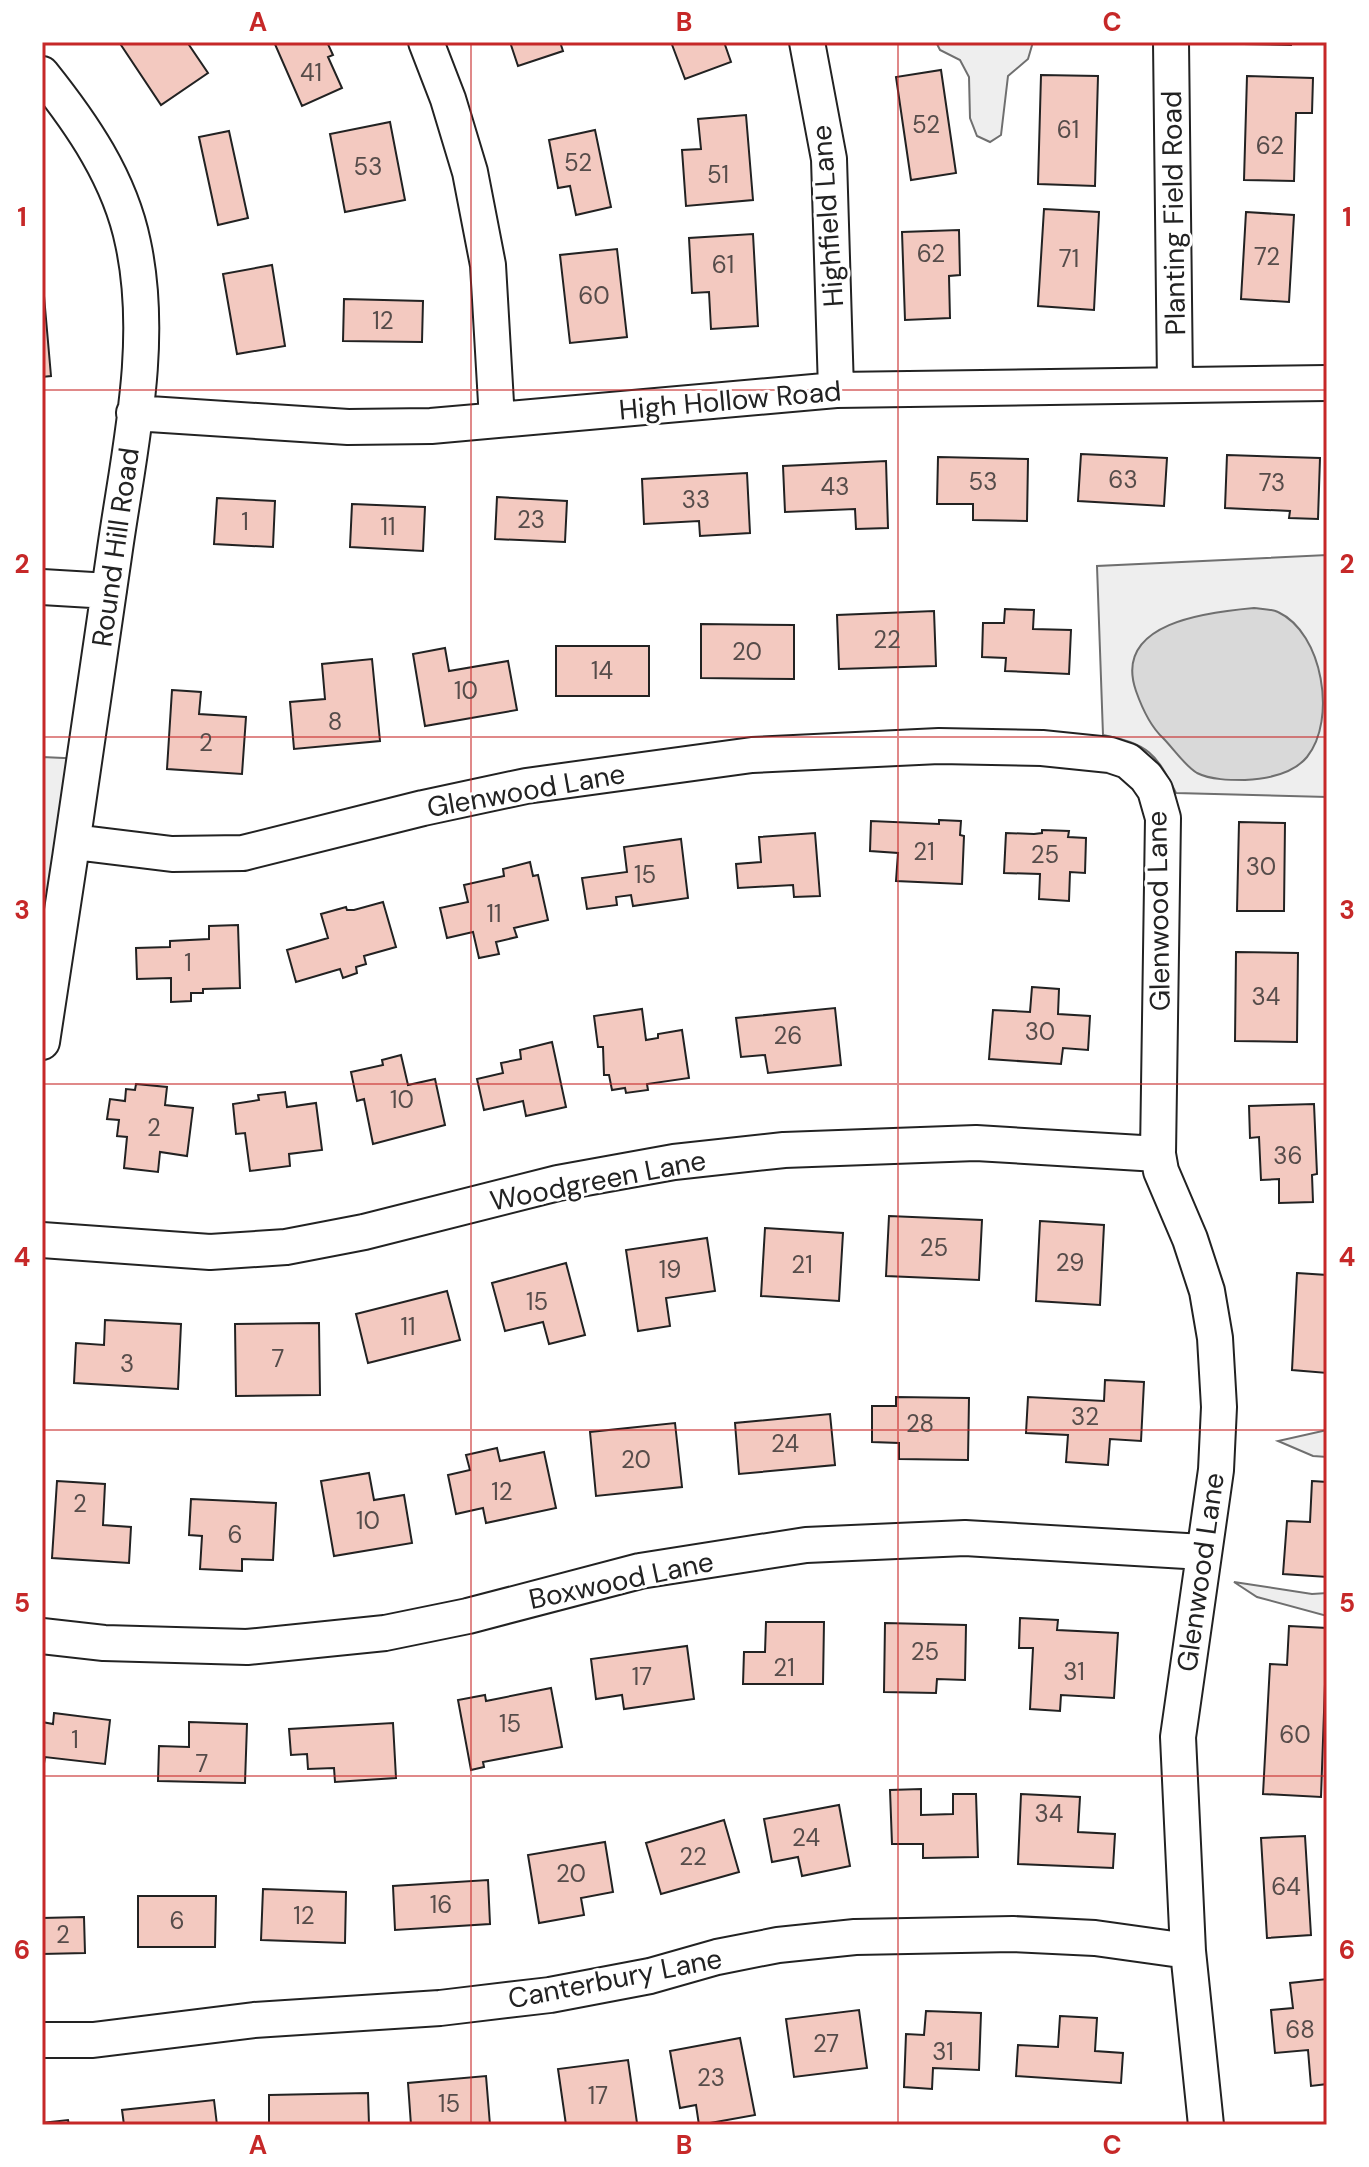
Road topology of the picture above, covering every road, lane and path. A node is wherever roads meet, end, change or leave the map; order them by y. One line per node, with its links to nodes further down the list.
1 (426, 42): 9 (street)
2 (807, 42): 7 (street, Highfield Lane)
3 (1171, 42): 6 (street, Planting Field Road)
4 (42, 74): 8 (street, Round Hill Road)
5 (1327, 383): 6 (street, High Hollow Road)
6 (1175, 384): 7 (street, High Hollow Road)
7 (836, 390): 9 (street, High Hollow Road)
8 (134, 413): 9 (street, High Hollow Road); 11 (street, Round Hill Road)
9 (497, 420)
10 (42, 587): 11 (street)
11 (109, 591): 12 (street, Round Hill Road)
12 (74, 842): 13 (street, Round Hill Road); 14 (street, Glenwood Lane)
13 (42, 1042)
14 (1158, 1154): 15 (street, Woodgreen Lane); 16 (street, Glenwood Lane)
15 (42, 1240)
16 (1203, 1552): 17 (street, Boxwood Lane); 18 (street, Glenwood Lane)
17 (42, 1636)
18 (1188, 1951): 19 (street, Canterbury Lane); 20 (street, Glenwood Lane)
19 (42, 2040)
20 (1206, 2125)

